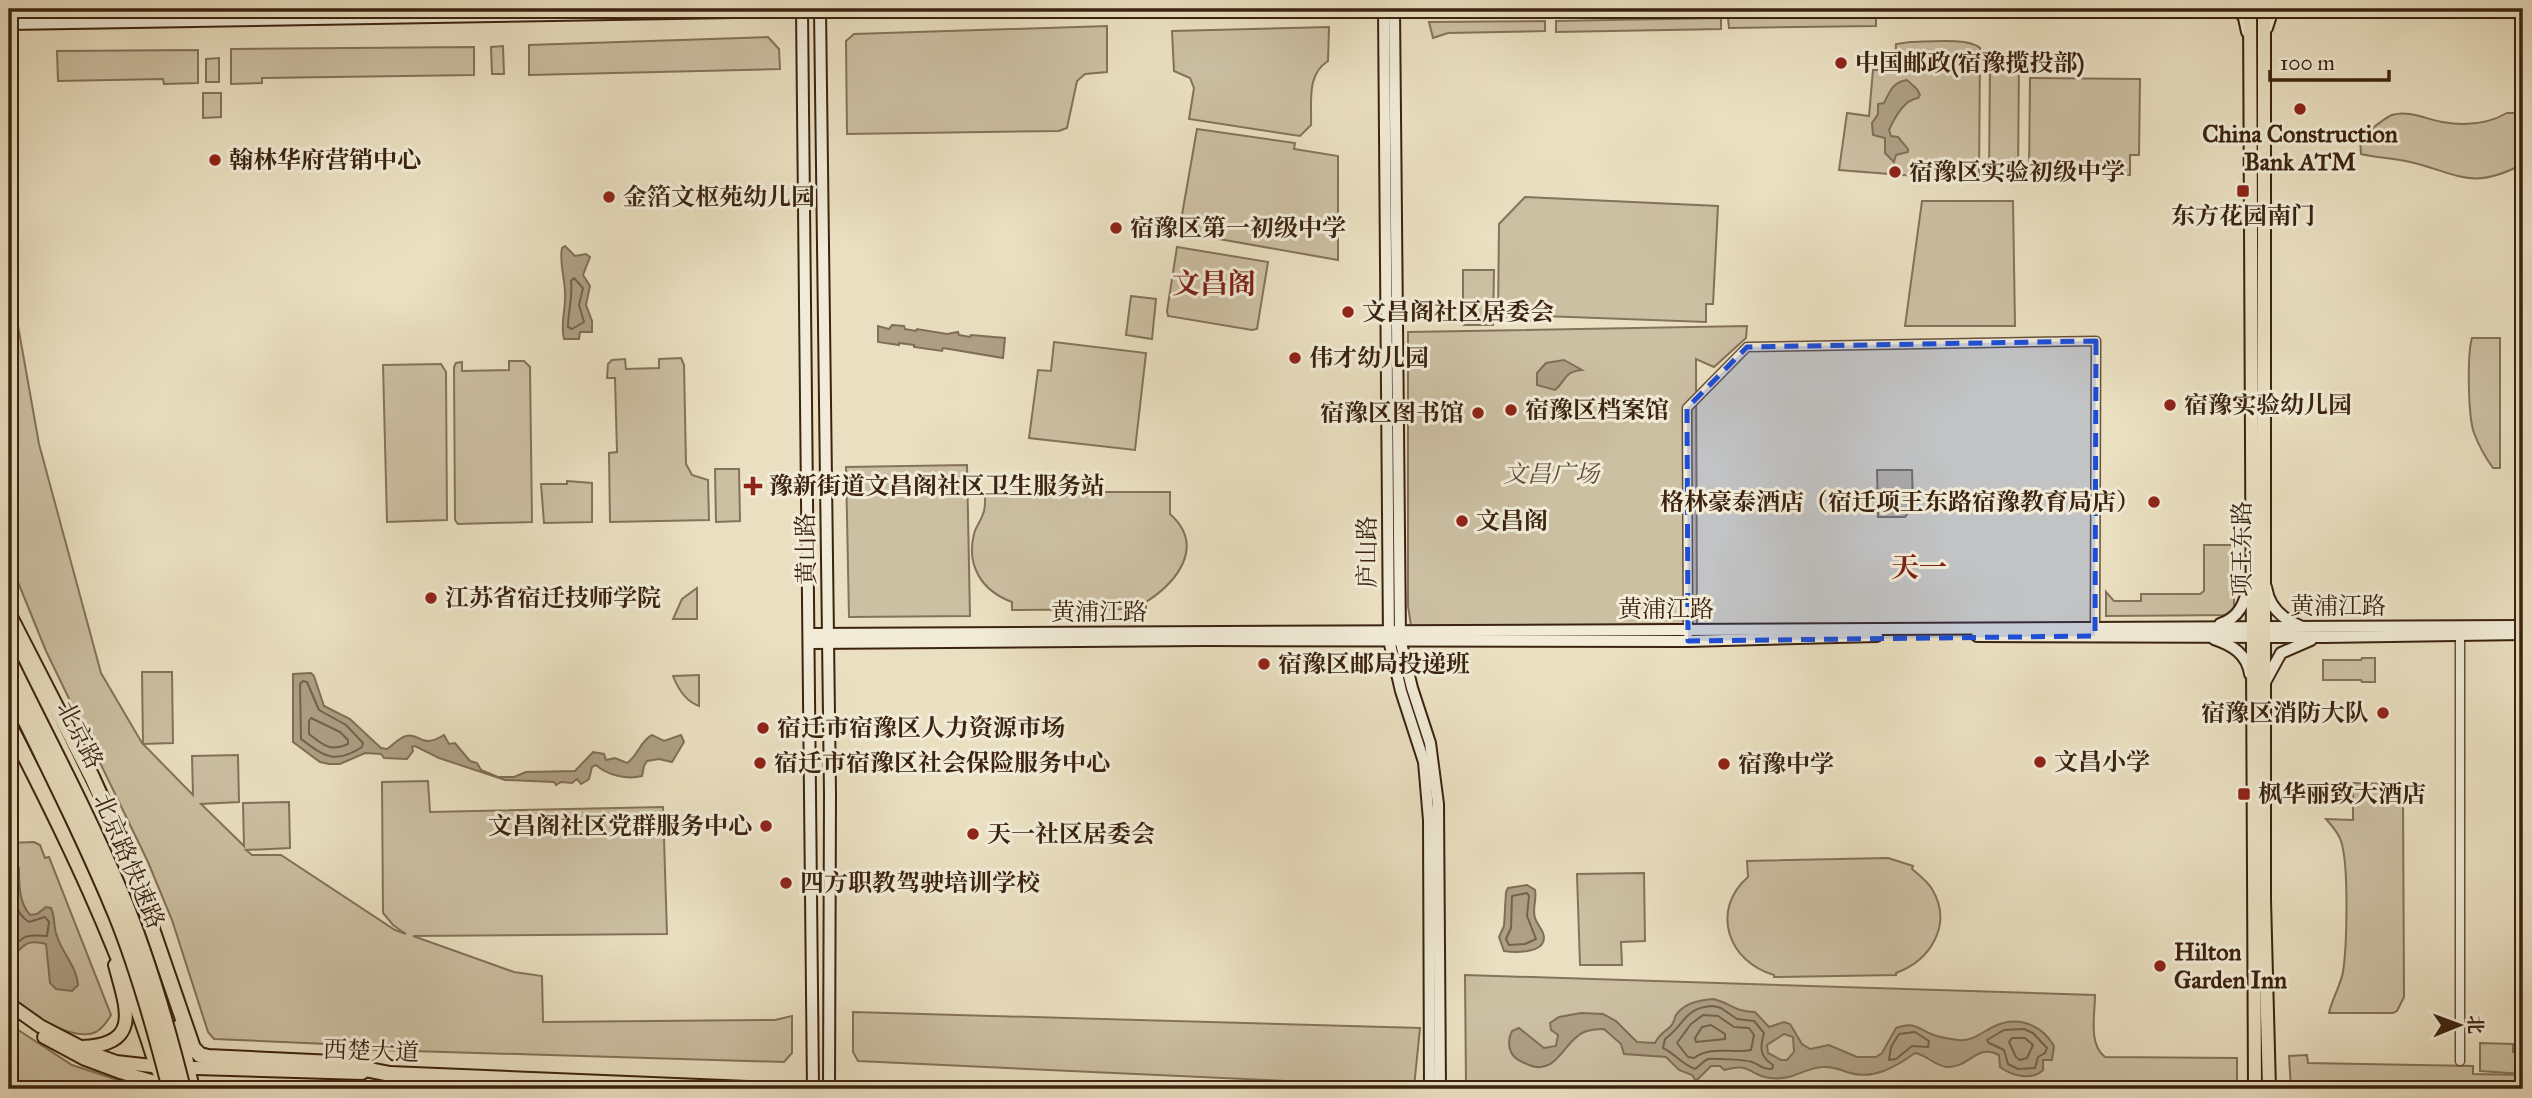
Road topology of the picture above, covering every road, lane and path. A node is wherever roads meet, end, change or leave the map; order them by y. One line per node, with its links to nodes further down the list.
1 (9, 9): 2 (street)
2 (40, 9)
3 (924, 9): 11 (street)
4 (1384, 9): 27 (street, 庐山路)
5 (1394, 9): 27 (street, 庐山路)
6 (2238, 9): 16 (street)
7 (2250, 9): 16 (main road, 项王东路)
8 (2264, 9): 16 (main road, 项王东路)
9 (2273, 9): 16 (street)
10 (802, 10): 11 (street); 12 (street); 29 (street, 黄山路)
11 (820, 10): 30 (street, 黄山路)
12 (519, 12): 14 (street)
13 (246, 14): 14 (street); 15 (street)
14 (258, 14)
15 (9, 24)
16 (2257, 59): 17 (main road, 项王东路)
17 (2258, 575): 21 (main road, 项王东路); 23 (street); 24 (street)
18 (9, 615): 36 (highway)
19 (2523, 626): 20 (street, 黄浦江路)
20 (2460, 630): 24 (street, 黄浦江路); 25 (street, 黄浦江路); 42 (street)
21 (2258, 631): 23 (street, 黄浦江路); 24 (street, 黄浦江路); 32 (main road, 项王东路)
22 (2095, 632): 23 (street, 黄浦江路); 26 (street, 黄浦江路); 26 (street)
23 (2205, 632): 32 (street)
24 (2323, 632): 32 (street)
25 (2523, 634)
26 (1688, 635): 27 (street, 黄浦江路)
27 (1394, 636): 30 (street, 黄浦江路); 52 (street, 庐山路); 53 (street, 庐山路)
28 (9, 639): 38 (main road, 北京路)
29 (809, 639): 30 (street, 黄浦江路); 50 (street, 黄山路)
30 (828, 639): 51 (street, 黄山路)
31 (9, 660): 47 (highway, 北京路快速路, bridge)
32 (2258, 686): 54 (main road, 项王东路); 55 (main road, 项王东路)
33 (9, 687): 46 (highway, 北京路快速路, bridge)
34 (9, 714): 43 (main road)
35 (9, 725): 37 (highway)
36 (138, 888): 38 (highway); 45 (highway)
37 (106, 931): 41 (main road); 43 (highway)
38 (168, 988): 44 (main road, 北京路)
39 (9, 1004): 41 (main road, 西楚大道)
40 (9, 1013): 46 (main road)
41 (82, 1047): 43 (main road, 西楚大道)
42 (2460, 1061)
43 (159, 1067): 44 (main road, 西楚大道); 46 (highway)
44 (189, 1067): 45 (main road, 西楚大道); 48 (main road, 北京路)
45 (390, 1074): 49 (highway, 西楚大道)
46 (167, 1088): 47 (highway)
47 (183, 1089)
48 (193, 1089)
49 (748, 1089)
50 (813, 1089)
51 (829, 1089)
52 (1430, 1089)
53 (1440, 1089)
54 (2255, 1089)
55 (2269, 1089)

